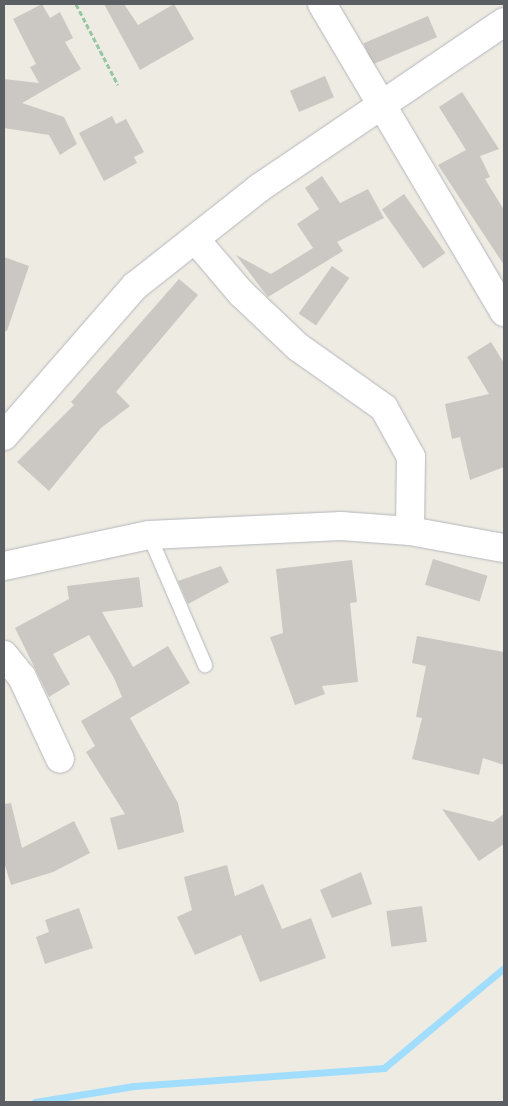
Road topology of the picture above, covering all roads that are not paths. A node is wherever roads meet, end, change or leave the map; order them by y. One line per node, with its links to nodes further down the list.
1 (322, 4): 3 (street)
2 (504, 22): 3 (street)
3 (385, 104): 4 (street); 5 (street)
4 (194, 239): 6 (street); 7 (street)
5 (504, 312)
6 (4, 436)
7 (410, 531): 8 (street); 9 (street)
8 (149, 535): 10 (street); 12 (lane)
9 (504, 548)
10 (4, 566)
11 (4, 656): 13 (street)
12 (205, 665)
13 (60, 759)

